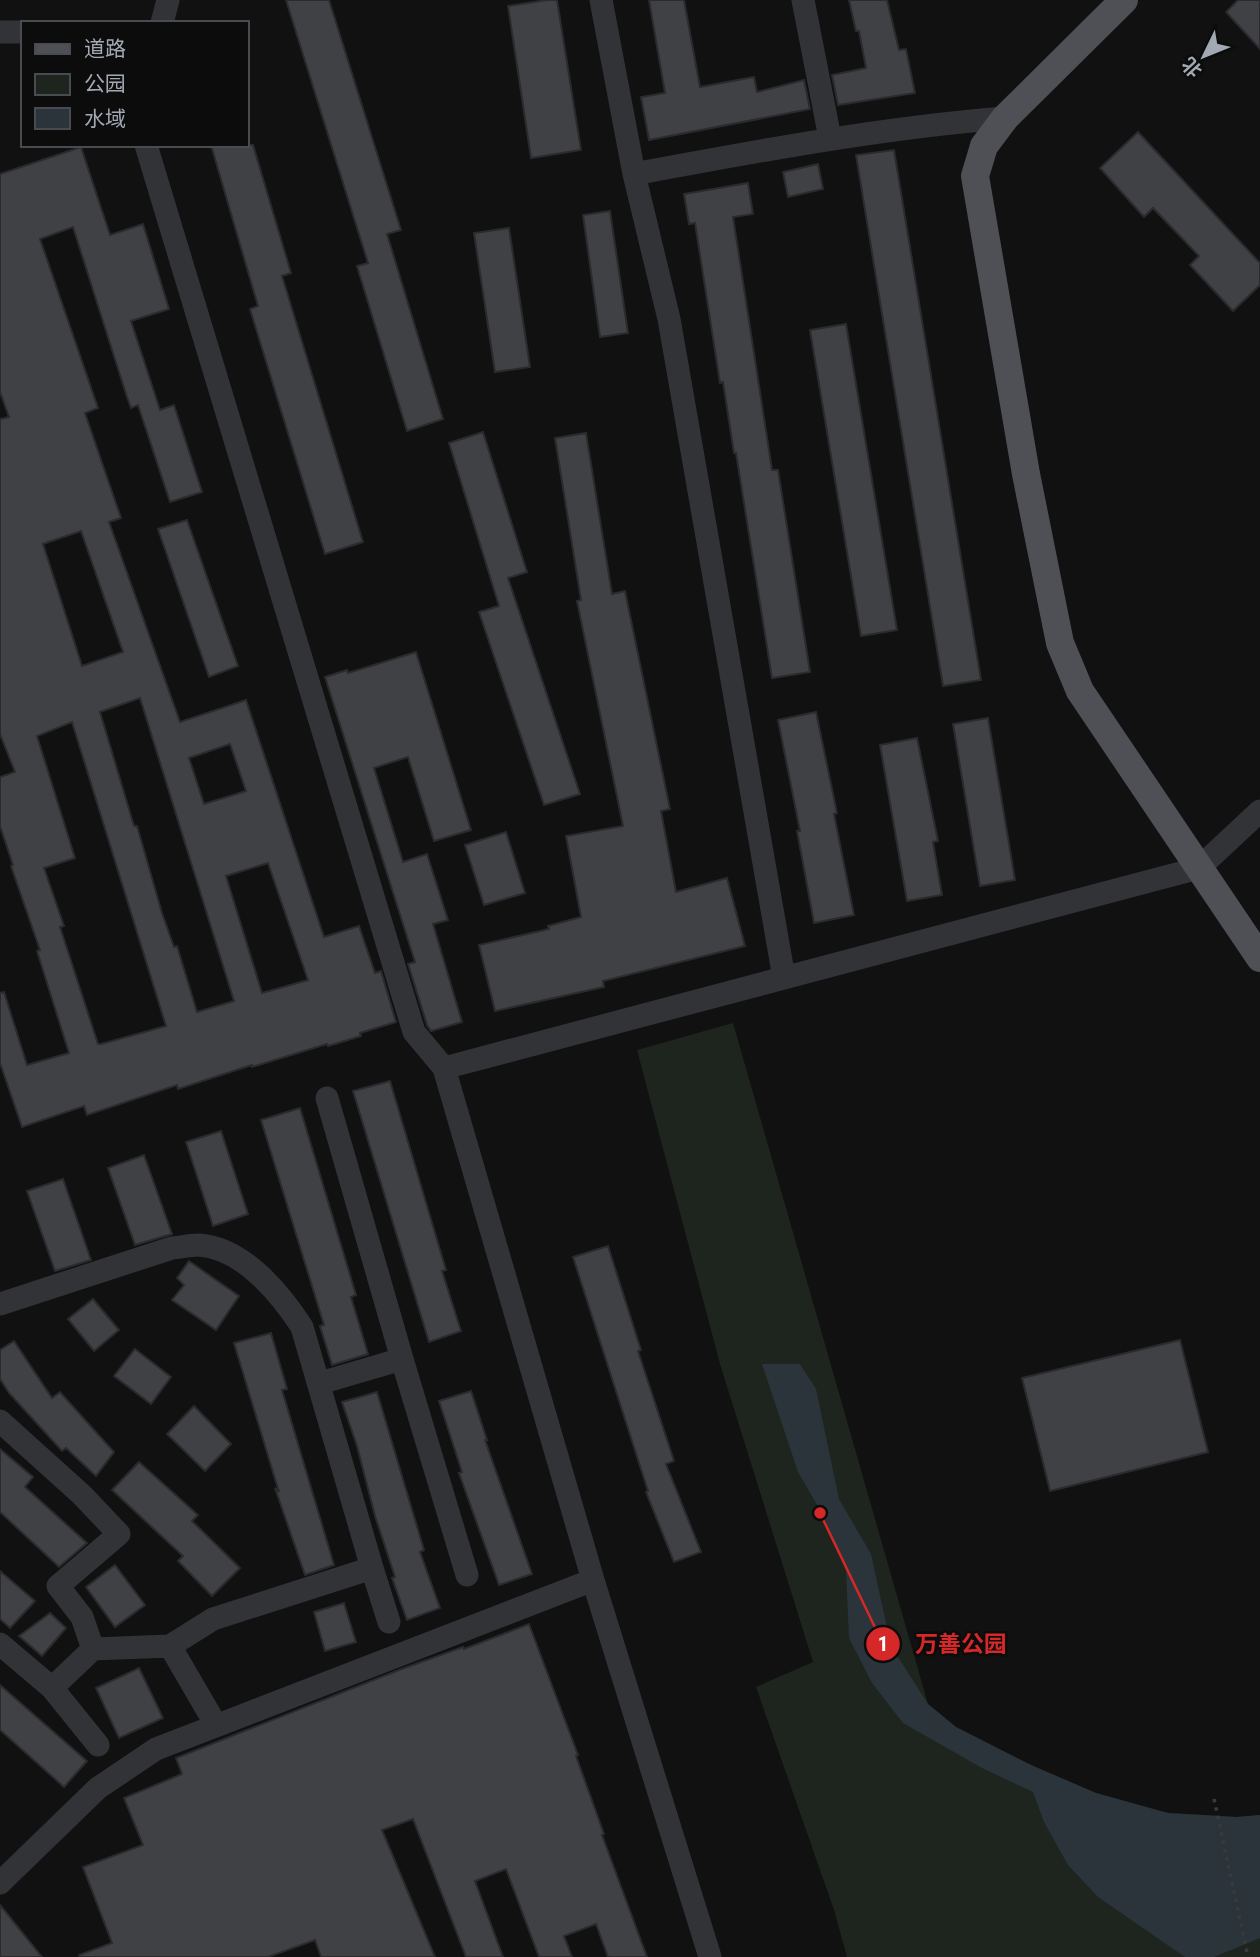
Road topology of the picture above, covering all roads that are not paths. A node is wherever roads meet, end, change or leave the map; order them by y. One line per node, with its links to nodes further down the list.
1 (168, 0): 5 (street)
2 (601, 0): 11 (street)
3 (803, 0): 9 (street)
4 (1124, 0): 8 (main road)
5 (163, 21)
6 (0, 32): 7 (street)
7 (21, 32)
8 (1005, 118): 9 (street); 13 (main road)
9 (831, 138): 11 (street)
10 (147, 147): 16 (street)
11 (634, 174): 15 (street)
12 (1260, 811): 13 (street)
13 (1199, 868): 14 (main road); 15 (street)
14 (1260, 958)
15 (784, 978): 16 (street)
16 (444, 1068): 24 (street)
17 (327, 1098): 19 (street)
18 (0, 1304): 20 (street)
19 (402, 1359): 20 (street); 23 (street)
20 (320, 1383): 22 (street)
21 (0, 1421): 28 (street)
22 (372, 1568): 25 (street); 27 (street)
23 (467, 1575)
24 (593, 1580): 30 (street); 33 (street)
25 (389, 1622)
26 (0, 1644): 29 (street)
27 (170, 1646): 28 (street); 30 (street)
28 (93, 1649): 29 (street)
29 (52, 1688): 31 (street)
30 (216, 1725): 32 (street)
31 (98, 1745)
32 (0, 1883)
33 (710, 1957)

